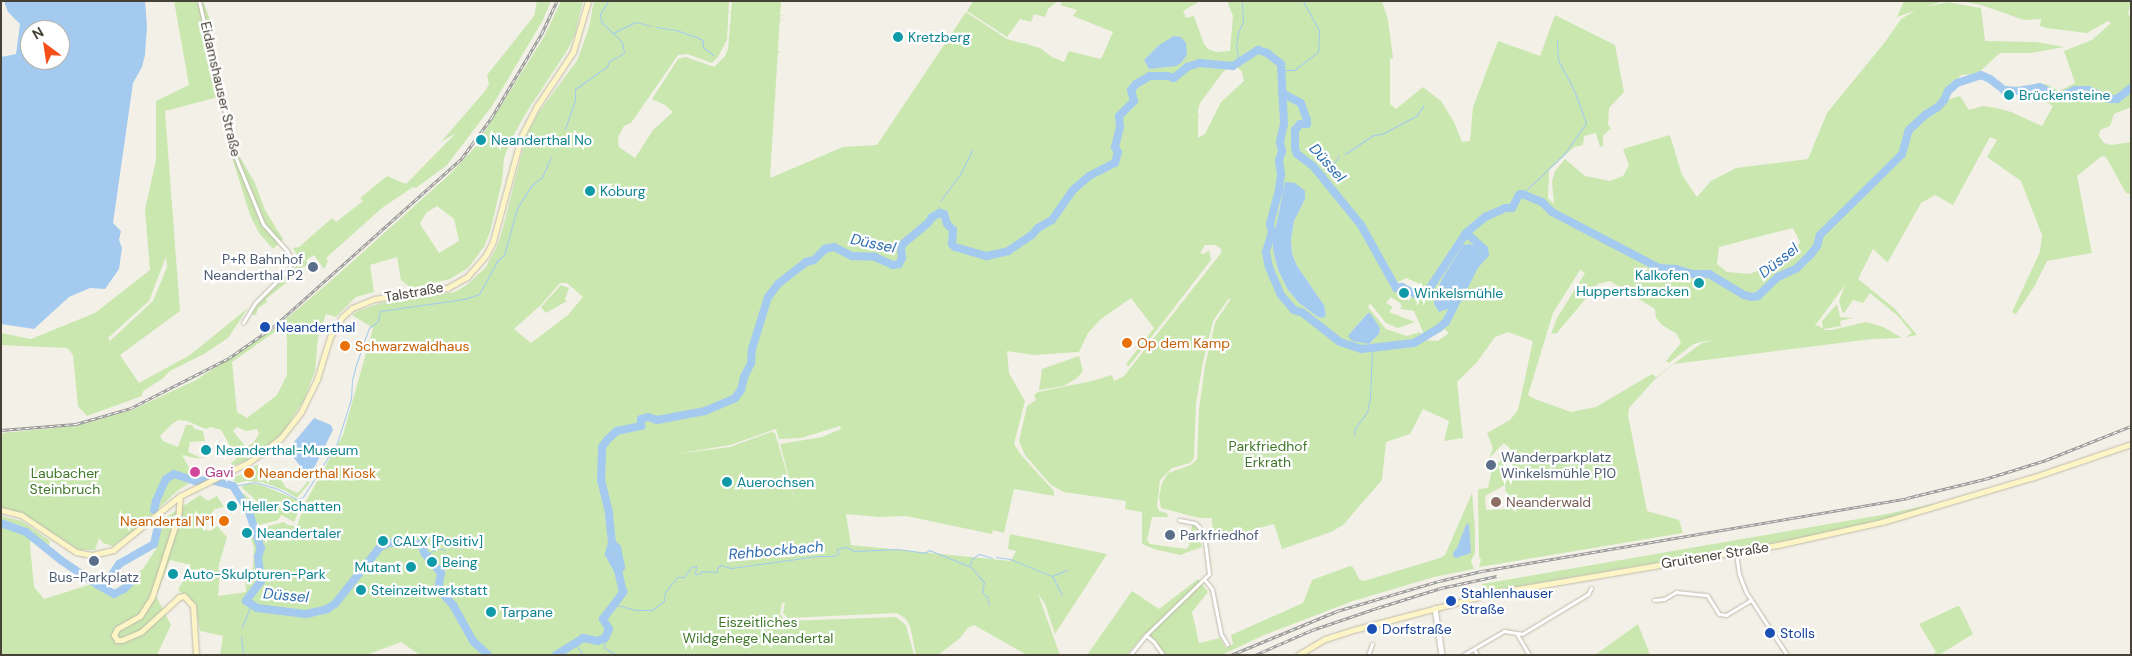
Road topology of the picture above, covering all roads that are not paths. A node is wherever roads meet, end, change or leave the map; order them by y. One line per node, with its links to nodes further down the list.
1 (199, 1): 3 (street, Eidamshauser Straße)
2 (588, 1): 5 (main road, Talstraße)
3 (243, 323)
4 (2131, 444): 8 (main road, Gruitener Straße)
5 (180, 496): 6 (main road, Talstraße); 19 (main road)
6 (1, 510)
7 (1179, 520): 9 (street)
8 (1736, 552): 12 (street); 13 (main road, Gruitener Straße)
9 (1204, 579): 15 (street); 16 (street)
10 (1591, 588): 14 (street)
11 (1654, 600): 12 (street)
12 (1751, 600): 28 (street)
13 (1435, 608): 22 (main road, Gruitener Straße); 24 (street)
14 (1517, 634): 18 (street); 27 (street)
15 (1146, 635): 20 (street); 21 (street)
16 (1227, 644)
17 (1372, 644): 23 (street)
18 (1474, 649): 25 (street); 26 (street)
19 (196, 655)
20 (1130, 655)
21 (1163, 655)
22 (1298, 655)
23 (1368, 655)
24 (1442, 655)
25 (1463, 655)
26 (1477, 655)
27 (1529, 655)
28 (1787, 655)

